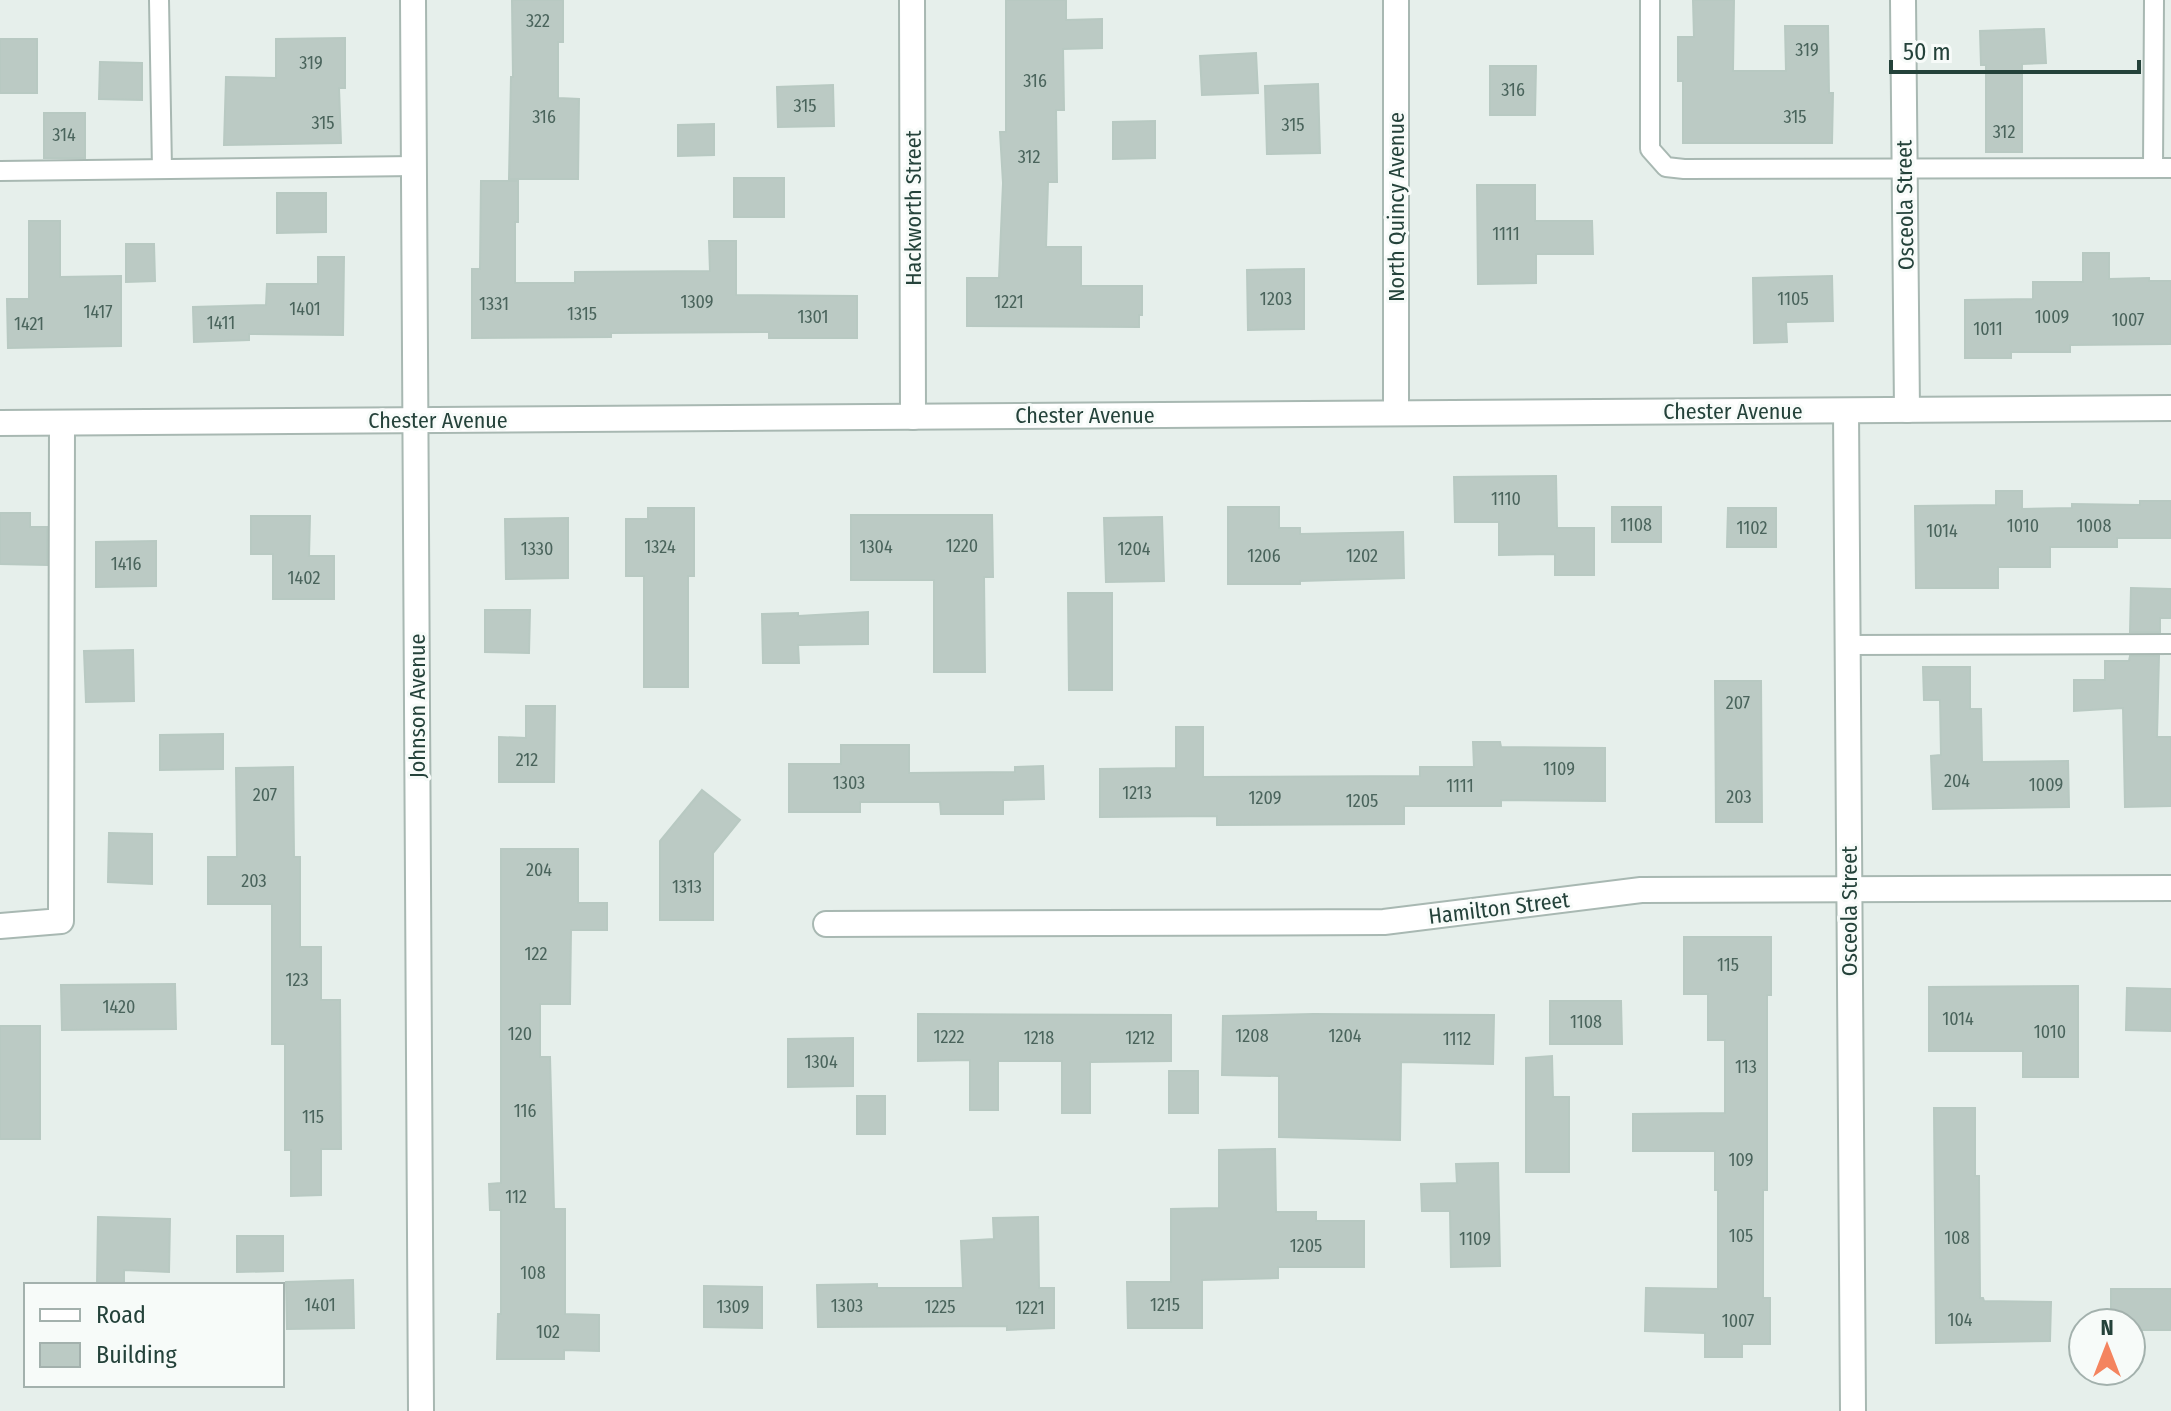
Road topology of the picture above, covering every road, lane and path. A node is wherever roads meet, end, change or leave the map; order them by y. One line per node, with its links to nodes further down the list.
1 (159, 0): 11 (lane)
2 (413, 0): 8 (street, Johnson Avenue)
3 (912, 0): 17 (street, Hackworth Street)
4 (1396, 0): 16 (street, North Quincy Avenue)
5 (1650, 0): 9 (lane)
6 (1903, 0): 9 (street, Osceola Street)
7 (2154, 0): 10 (lane)
8 (414, 166): 11 (lane); 18 (street, Johnson Avenue)
9 (1904, 168): 10 (lane); 14 (street, Osceola Street)
10 (2162, 168)
11 (162, 169): 12 (lane)
12 (0, 171)
13 (2171, 408): 14 (street, Chester Avenue)
14 (1907, 410): 15 (street, Chester Avenue)
15 (1846, 411): 16 (street, Chester Avenue); 22 (street, Osceola Street)
16 (1396, 413): 17 (street, Chester Avenue)
17 (913, 417): 18 (street, Chester Avenue)
18 (415, 421): 20 (street, Chester Avenue); 27 (street, Johnson Avenue)
19 (0, 423): 20 (street, Chester Avenue)
20 (62, 423): 26 (street)
21 (2171, 644): 22 (lane)
22 (1848, 645): 24 (street, Osceola Street)
23 (2171, 888): 24 (street, Hamilton Street)
24 (1849, 890): 25 (street, Hamilton Street); 28 (street, Osceola Street)
25 (826, 924)
26 (0, 926)
27 (421, 1411)
28 (1853, 1411)

